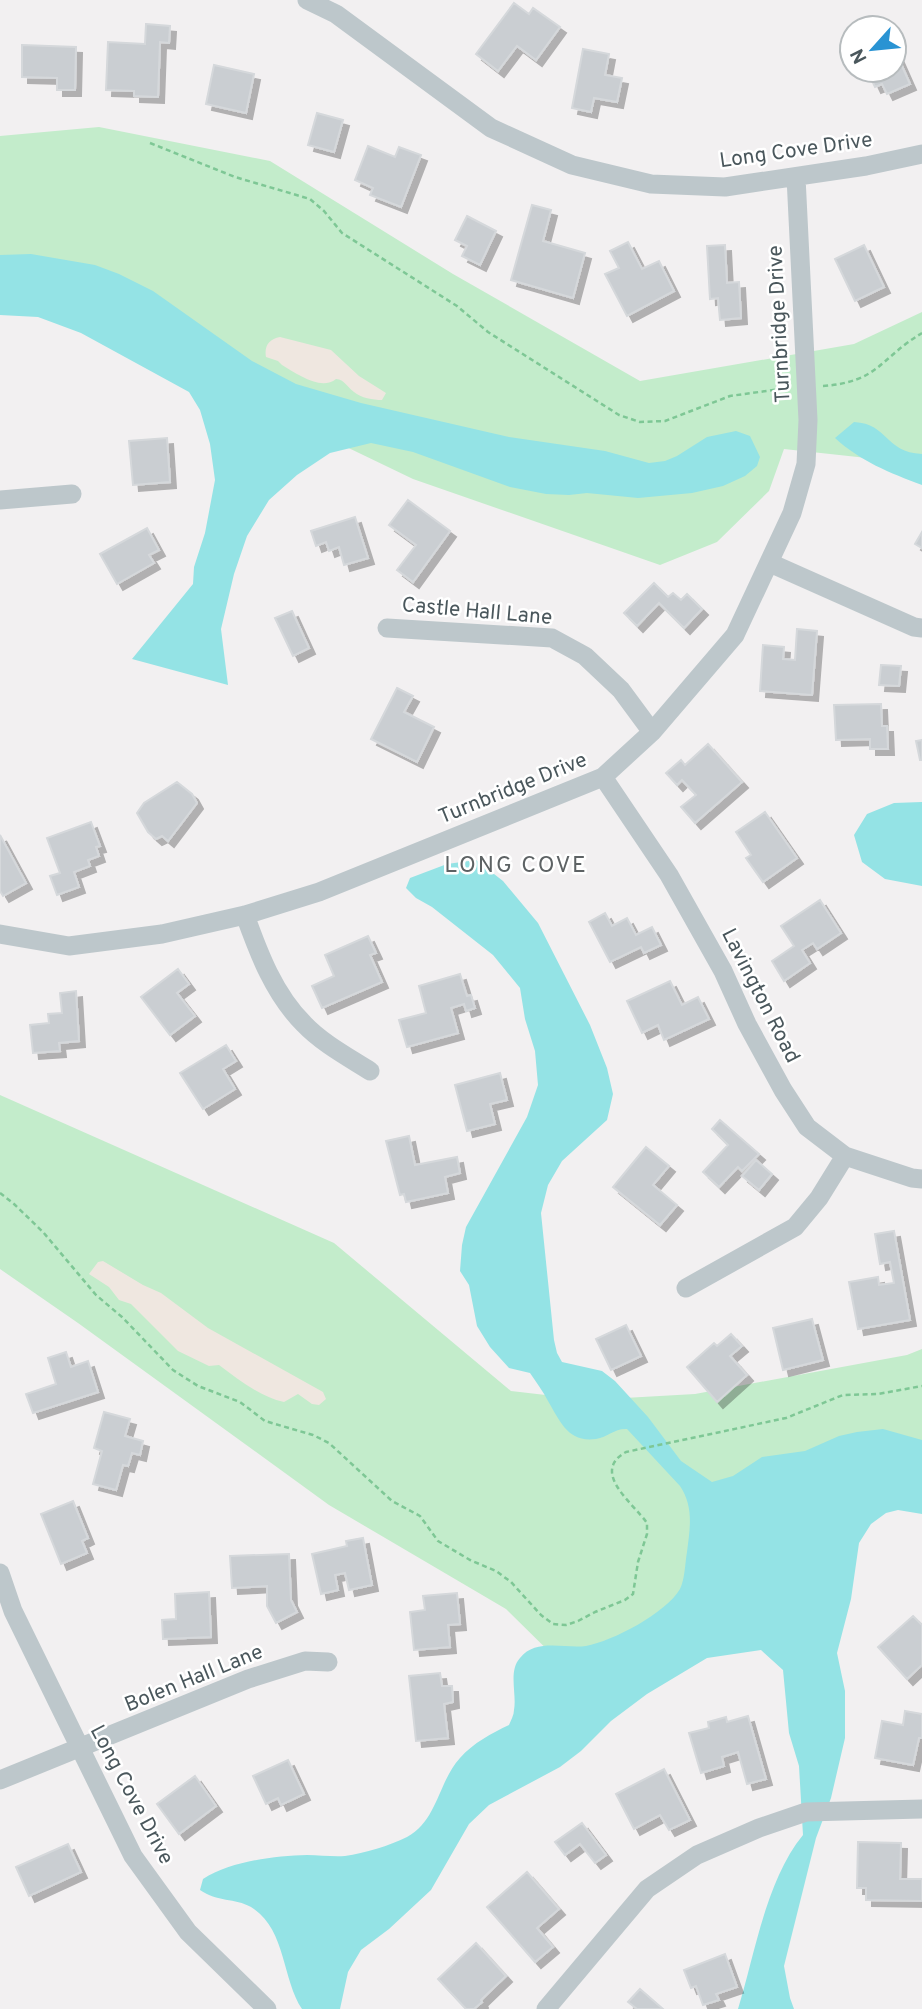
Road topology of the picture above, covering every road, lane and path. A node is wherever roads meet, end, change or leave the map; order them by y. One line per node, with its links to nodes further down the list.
1 (307, 0): 4 (street, Long Cove Drive)
2 (150, 143): 6 (path)
3 (922, 154): 4 (street, Long Cove Drive)
4 (796, 177): 6 (street, Turnbridge Drive)
5 (922, 333): 6 (path)
6 (806, 387): 9 (street, Turnbridge Drive)
7 (72, 494): 8 (street)
8 (0, 500)
9 (770, 563): 11 (street); 12 (street, Turnbridge Drive)
10 (387, 628): 12 (street, Castle Hall Lane)
11 (922, 628)
12 (652, 732): 13 (street, Turnbridge Drive)
13 (603, 777): 14 (street, Turnbridge Drive); 17 (street, Lavington Road)
14 (245, 915): 15 (street, Turnbridge Drive); 16 (street)
15 (0, 934)
16 (370, 1071)
17 (845, 1156): 18 (street, Lavington Road); 20 (street)
18 (922, 1179)
19 (0, 1193): 21 (path)
20 (685, 1288)
21 (922, 1386)
22 (0, 1573): 24 (street, Long Cove Drive)
23 (328, 1662): 24 (street, Bolen Hall Lane)
24 (79, 1749): 25 (street, Bolen Hall Lane); 27 (street, Long Cove Drive)
25 (0, 1780)
26 (922, 1809): 28 (street)
27 (267, 2009)
28 (546, 2009)

